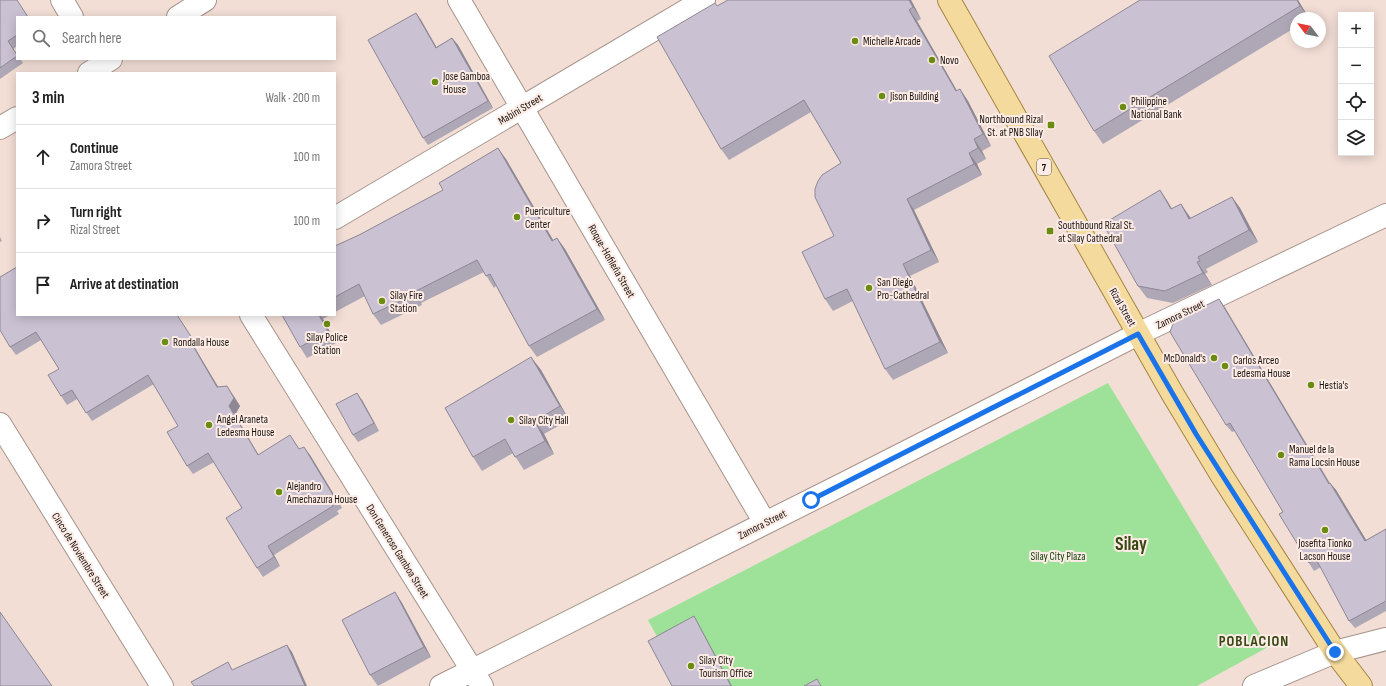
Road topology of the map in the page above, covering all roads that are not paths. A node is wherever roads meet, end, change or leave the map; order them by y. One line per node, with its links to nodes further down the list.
1 (62, 0): 6 (street)
2 (205, 0): 7 (street)
3 (459, 0): 8 (street, Roque-Hofileña Street)
4 (704, 0): 8 (street, Mabini Street)
5 (949, 0): 14 (main road, Rizal Street / 7)
6 (71, 16)
7 (180, 16)
8 (522, 107): 12 (street, Mabini Street); 16 (street, Roque-Hofileña Street)
9 (16, 119): 10 (street)
10 (0, 128)
11 (1386, 215): 14 (street, Zamora Street)
12 (336, 217)
13 (252, 316): 19 (street, Don Generoso Gamboa Street)
14 (1138, 334): 16 (street, Zamora Street); 18 (main road, Rizal Street / 7)
15 (0, 424): 20 (street, Cinco de Noviembre Street)
16 (765, 523): 19 (street, Zamora Street)
17 (1386, 639): 18 (street)
18 (1335, 652): 22 (street); 23 (main road, Rizal Street / 7)
19 (477, 678): 21 (street, Zamora Street)
20 (162, 686)
21 (441, 686)
22 (1254, 686)
23 (1361, 686)

